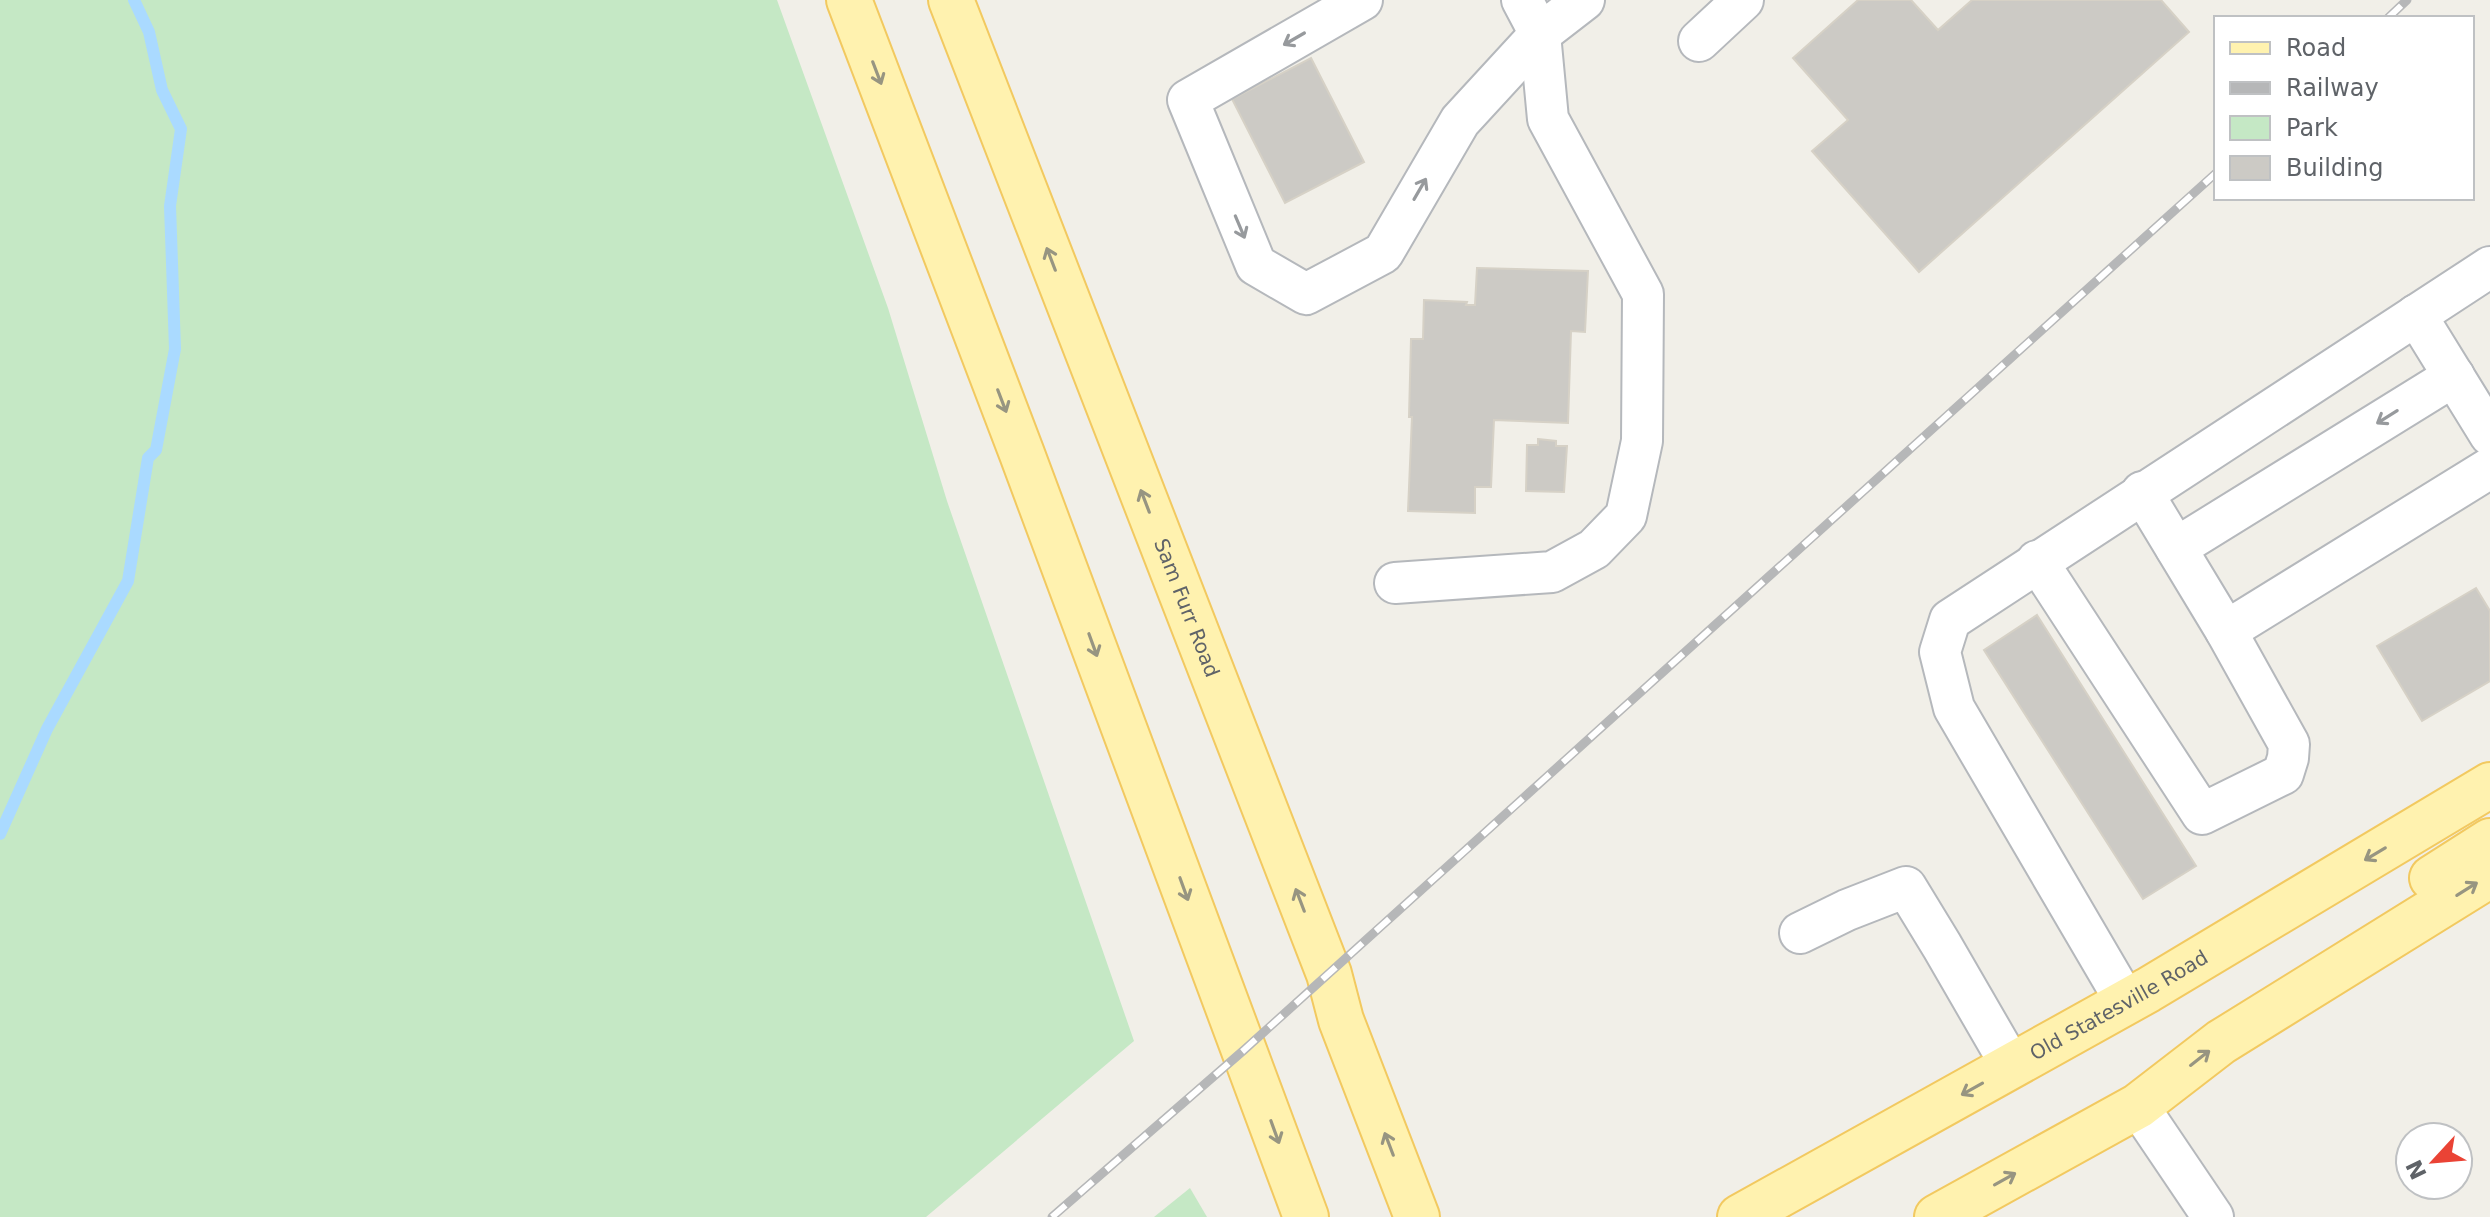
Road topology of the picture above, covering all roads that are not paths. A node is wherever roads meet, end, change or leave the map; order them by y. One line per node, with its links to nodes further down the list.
1 (849, 0): 26 (main road, one-way to 26)
2 (951, 0): 27 (main road, Sam Furr Road, one-way to 2)
3 (1362, 0): 6 (street, one-way to 6)
4 (1584, 0): 6 (street)
5 (1743, 0): 7 (street)
6 (1531, 17): 16 (street)
7 (1699, 41)
8 (2490, 267): 9 (street)
9 (2416, 315): 10 (street); 13 (street)
10 (2454, 376): 11 (street); 14 (street, one-way to 14)
11 (2487, 425)
12 (2490, 468): 17 (street)
13 (2142, 492): 14 (street); 15 (street)
14 (2176, 548): 17 (street)
15 (2037, 561): 17 (street); 23 (street)
16 (1395, 583)
17 (2226, 631)
18 (2490, 785): 23 (main road, Old Statesville Road, one-way to 23)
19 (2490, 841): 22 (main road)
20 (2490, 875): 22 (main road, one-way to 20)
21 (1800, 933): 24 (street)
22 (2300, 993): 25 (main road, one-way to 22)
23 (2126, 1002): 24 (main road, Old Statesville Road)
24 (2012, 1067): 28 (main road, Old Statesville Road, one-way to 28)
25 (2138, 1106): 29 (main road, one-way to 25); 30 (street)
26 (1306, 1217)
27 (1417, 1217)
28 (1740, 1217)
29 (1937, 1217)
30 (2213, 1217)

